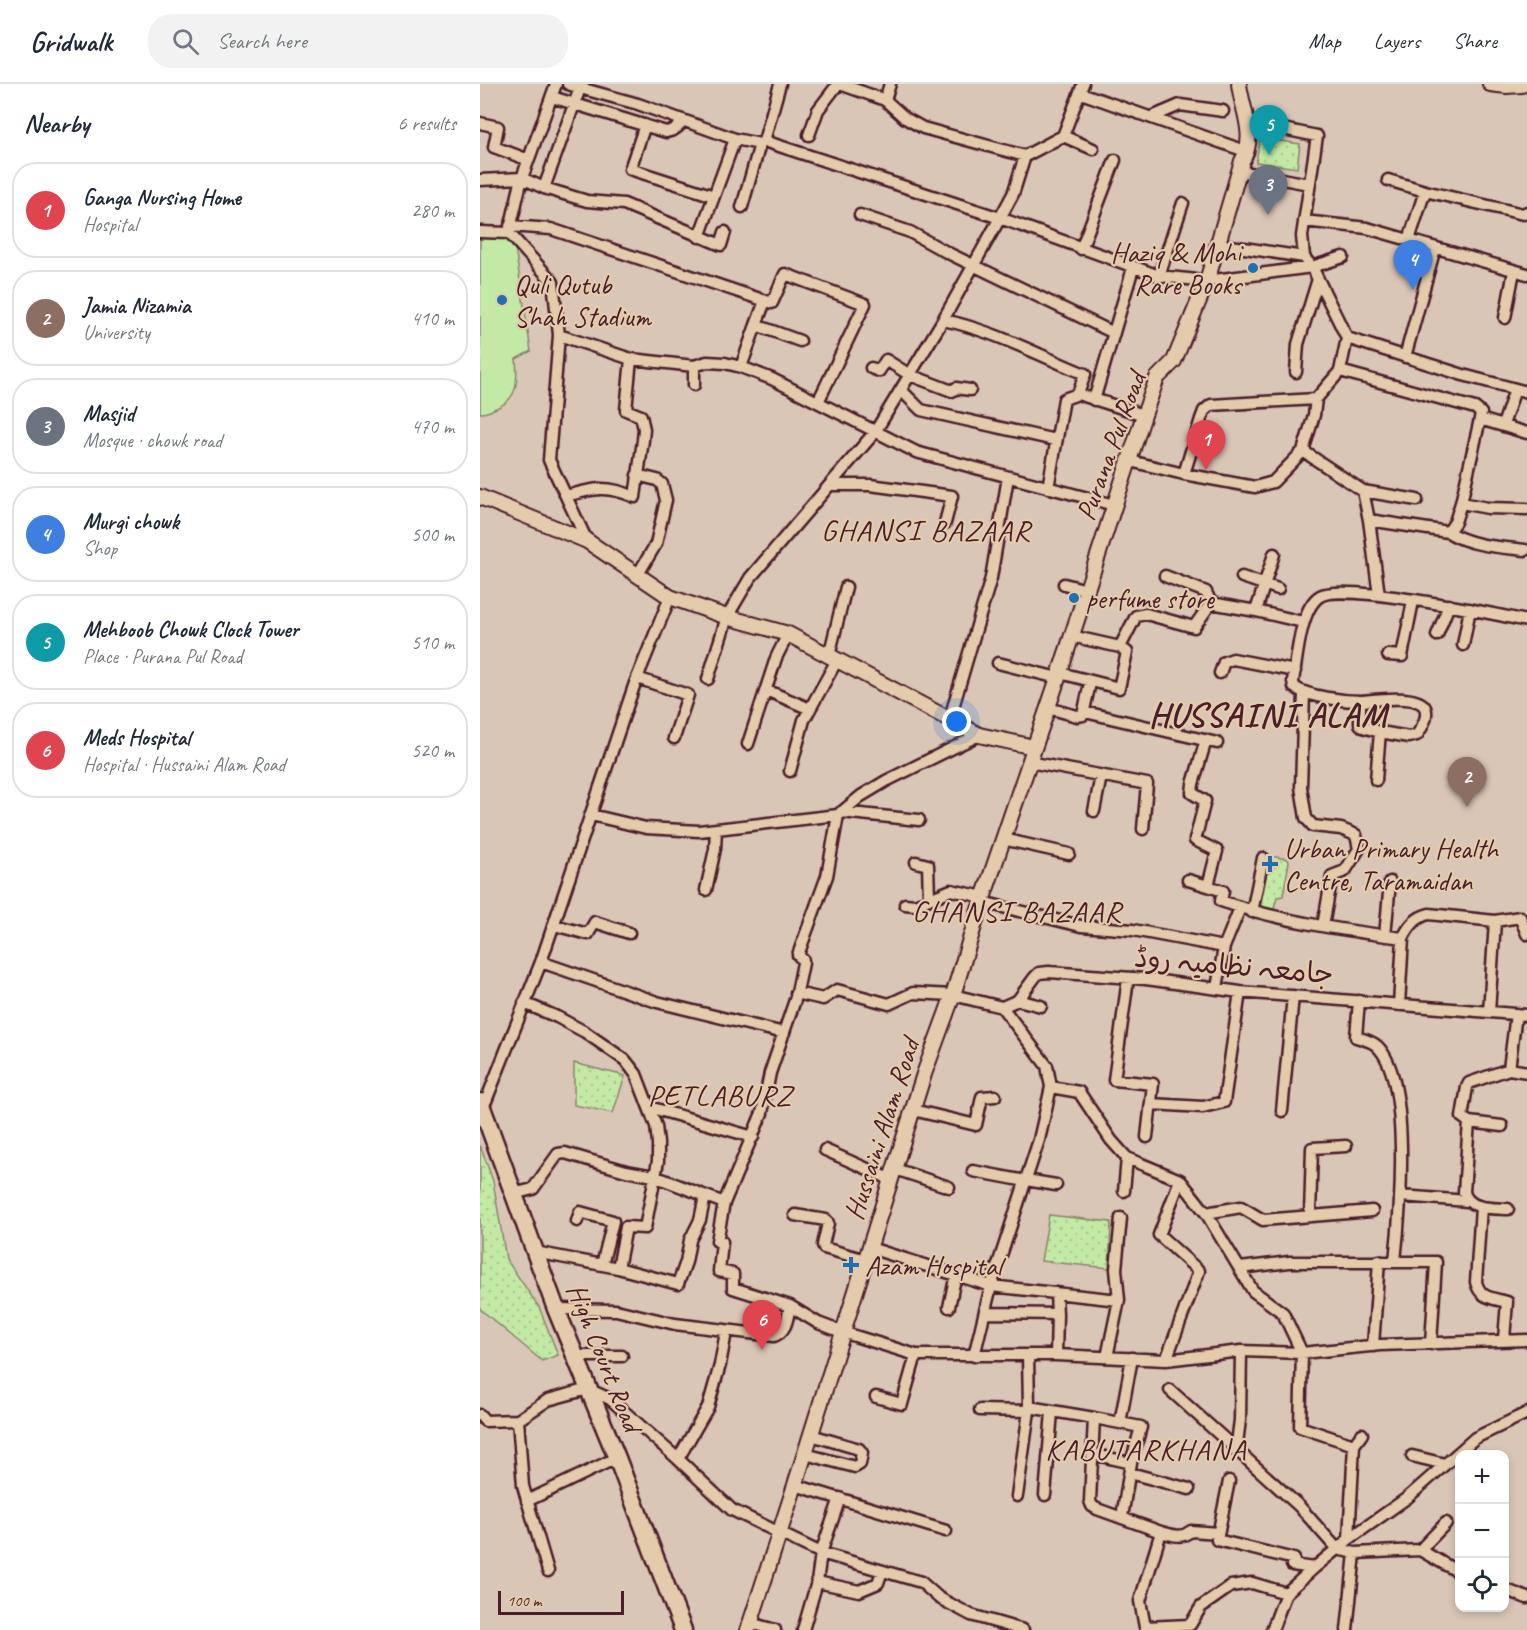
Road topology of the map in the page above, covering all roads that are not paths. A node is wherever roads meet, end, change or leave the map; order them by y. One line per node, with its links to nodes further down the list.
1 (556, 84): 12 (street)
2 (568, 84): 9 (street)
3 (780, 84): 24 (street)
4 (839, 84): 13 (street); 21 (street)
5 (890, 84): 13 (street)
6 (1229, 84): 27 (main road)
7 (1490, 84): 8 (main road)
8 (1523, 85)
9 (580, 88): 14 (street); 17 (street)
10 (1082, 88): 16 (street); 22 (street)
11 (1240, 91): 18 (main road, Purana Pul Road)
12 (552, 97): 14 (street); 28 (street)
13 (885, 100): 26 (street)
14 (573, 105): 20 (street); 34 (street)
15 (1222, 111): 16 (street)
16 (1152, 117): 27 (street)
17 (683, 120): 20 (street); 23 (street)
18 (1249, 122): 27 (main road, Purana Pul Road); 33 (street)
19 (480, 123): 28 (street)
20 (645, 126): 36 (street)
21 (809, 135)
22 (1063, 136): 25 (street); 26 (street)
23 (735, 139): 24 (street); 36 (street)
24 (762, 142): 38 (street); 41 (street)
25 (1093, 149)
26 (1025, 156): 41 (street)
27 (1242, 158): 33 (street); 48 (main road, Purana Pul Road)
28 (529, 160): 30 (street)
29 (1115, 160): 50 (street)
30 (522, 178): 31 (street); 34 (street); 43 (street)
31 (480, 180)
32 (1388, 180): 35 (street)
33 (1310, 184): 42 (street)
34 (544, 188): 46 (street)
35 (1425, 191): 39 (street); 47 (street)
36 (714, 196): 46 (street)
37 (1183, 202): 58 (street)
38 (742, 207)
39 (1527, 212)
40 (860, 215): 53 (street)
41 (1000, 218): 50 (street); 53 (street)
42 (1304, 220): 47 (street); 51 (street)
43 (509, 230): 44 (street); 61 (street); 66 (street)
44 (480, 232)
45 (725, 232): 46 (street)
46 (699, 237)
47 (1409, 240): 49 (street)
48 (1218, 244): 51 (street); 60 (main road, Purana Pul Road)
49 (1435, 248): 56 (street); 69 (street)
50 (1081, 249): 55 (street)
51 (1304, 257): 54 (street)
52 (1343, 257): 54 (street)
53 (973, 264): 63 (street); 65 (street)
54 (1312, 267): 59 (street); 60 (street)
55 (1133, 268): 58 (street); 65 (street)
56 (1514, 271): 57 (street); 62 (street)
57 (1527, 274)
58 (1160, 276): 60 (street)
59 (1318, 279): 67 (street); 75 (street)
60 (1207, 281): 86 (main road, Purana Pul Road)
61 (765, 301): 64 (street); 85 (street)
62 (1505, 318)
63 (943, 320): 76 (street); 82 (street)
64 (756, 326): 68 (street); 72 (street)
65 (1114, 333): 84 (street)
66 (559, 335): 70 (street); 100 (street)
67 (1347, 338): 69 (street); 74 (street)
68 (800, 341)
69 (1406, 357): 78 (street)
70 (631, 359): 71 (street); 95 (street)
71 (694, 366): 72 (street); 77 (street)
72 (741, 367): 85 (street)
73 (871, 368): 76 (street)
74 (1340, 371): 83 (street); 87 (street)
75 (1296, 372)
76 (910, 375): 79 (street); 80 (street)
77 (694, 385)
78 (1515, 389): 81 (street); 88 (street)
79 (901, 390): 89 (street); 91 (street)
80 (970, 390)
81 (1527, 392)
82 (1078, 394): 84 (street); 91 (street)
83 (1316, 399): 92 (street); 94 (street)
84 (1094, 400): 86 (street)
85 (818, 402): 89 (street)
86 (1144, 415): 93 (main road, Purana Pul Road)
87 (1480, 419): 88 (street); 103 (street)
88 (1503, 425): 90 (street)
89 (875, 432): 96 (street); 97 (street)
90 (1527, 433)
91 (1055, 440): 98 (street)
92 (1303, 451): 94 (street); 99 (street)
93 (1130, 461): 94 (street); 104 (main road, Purana Pul Road)
94 (1184, 474)
95 (637, 475): 100 (street); 112 (street)
96 (1008, 477): 98 (street); 150 (street)
97 (831, 484): 107 (street); 127 (street)
98 (1048, 488): 104 (street)
99 (1363, 491): 102 (street); 106 (street)
100 (566, 496): 109 (street)
101 (480, 497): 109 (main road)
102 (1417, 500)
103 (1461, 503): 105 (street); 108 (street)
104 (1114, 505): 119 (main road, Purana Pul Road)
105 (1527, 509)
106 (1369, 520): 108 (street); 120 (street)
107 (945, 523)
108 (1448, 532): 110 (street)
109 (587, 541): 112 (main road)
110 (1525, 550)
111 (1274, 554): 116 (street)
112 (637, 576): 121 (main road)
113 (1165, 576): 123 (street)
114 (1242, 577): 116 (street)
115 (1064, 584): 119 (street)
116 (1264, 584): 118 (street); 126 (street)
117 (846, 587): 136 (street)
118 (1278, 589)
119 (1087, 590): 132 (main road, Purana Pul Road)
120 (1379, 595): 122 (street); 129 (street)
121 (670, 597): 127 (main road); 141 (street)
122 (1413, 601): 124 (street); 135 (street)
123 (1211, 603): 126 (street); 134 (street)
124 (1449, 605): 125 (street); 131 (street)
125 (1470, 609): 128 (street); 133 (street)
126 (1256, 611): 129 (street)
127 (727, 617): 130 (main road); 142 (street)
128 (1527, 621)
129 (1303, 622): 138 (street)
130 (788, 634): 136 (main road); 144 (street)
131 (1437, 635)
132 (1071, 636): 134 (street); 140 (main road, Purana Pul Road)
133 (1462, 645)
134 (1120, 647): 143 (street)
135 (1388, 655)
136 (833, 658): 148 (street); 150 (main road)
137 (998, 663): 140 (street)
138 (1295, 671): 139 (street); 145 (street)
139 (1220, 673)
140 (1059, 676): 143 (street); 147 (main road, Purana Pul Road)
141 (637, 678): 153 (street); 162 (street)
142 (708, 679)
143 (1090, 682): 149 (street)
144 (766, 690): 148 (street); 154 (street)
145 (1304, 693): 146 (street); 183 (street)
146 (1359, 701): 151 (street); 151 (street)
147 (1048, 708): 149 (street); 155 (main road, Purana Pul Road)
148 (810, 709): 157 (street)
149 (1085, 712): 172 (street)
150 (949, 721): 152 (main road)
151 (1380, 732): 159 (street)
152 (979, 735): 155 (main road); 161 (street)
153 (675, 738)
154 (748, 744)
155 (1034, 747): 156 (main road, Hussaini Alam Road)
156 (1029, 762): 158 (street); 166 (main road, Hussaini Alam Road)
157 (790, 771)
158 (1101, 776): 160 (street); 165 (street)
159 (1376, 780)
160 (1094, 811)
161 (840, 814): 163 (street); 164 (street); 193 (street)
162 (591, 815): 164 (street); 182 (street)
163 (919, 820)
164 (716, 829): 173 (street)
165 (1143, 829)
166 (1003, 839): 167 (street); 176 (main road, Hussaini Alam Road)
167 (1069, 854)
168 (1263, 858): 179 (street)
169 (916, 862): 174 (street)
170 (1188, 880): 172 (street)
171 (1390, 882): 186 (street)
172 (1208, 886): 178 (street)
173 (705, 890)
174 (929, 898): 175 (street); 176 (street)
175 (905, 904)
176 (981, 904): 188 (street); 194 (main road, Hussaini Alam Road)
177 (1527, 907): 180 (street)
178 (1240, 908): 179 (street); 188 (street)
179 (1252, 912): 183 (street)
180 (1520, 917): 181 (street); 185 (street)
181 (1495, 921): 187 (street); 202 (street)
182 (554, 925): 184 (street); 189 (street)
183 (1323, 926): 186 (street)
184 (629, 933)
185 (1527, 934)
186 (1385, 936): 187 (street)
187 (1403, 938): 199 (street)
188 (1224, 947): 191 (street)
189 (541, 962): 198 (street); 204 (street)
190 (1128, 979): 191 (street, جامعہ نظامیہ روڈ); 196 (street, جامعہ نظامیہ روڈ); 210 (street)
191 (1217, 988): 192 (street, جامعہ نظامیہ روڈ)
192 (1240, 992): 195 (street, جامعہ نظامیہ روڈ); 210 (street)
193 (796, 993): 194 (street); 204 (street)
194 (953, 995): 201 (street); 212 (main road, Hussaini Alam Road)
195 (1293, 996): 197 (street, جامعہ نظامیہ روڈ); 213 (street)
196 (1018, 1000): 200 (street); 201 (street, جامعہ نظامیہ روڈ)
197 (1359, 1001): 199 (street, جامعہ نظامیہ روڈ); 232 (street)
198 (524, 1003): 209 (street); 211 (street)
199 (1399, 1005): 202 (street, جامعہ نظامیہ روڈ)
200 (1041, 1006)
201 (1002, 1007): 207 (street)
202 (1489, 1012): 203 (street, جامعہ نظامیہ روڈ)
203 (1521, 1014): 205 (street)
204 (784, 1033): 217 (street)
205 (1509, 1069): 206 (street); 215 (street)
206 (1527, 1071)
207 (1051, 1087): 221 (street); 225 (street)
208 (995, 1096): 212 (street)
209 (480, 1104): 230 (highway, High Court Road)
210 (1151, 1104): 218 (street)
211 (650, 1107): 217 (street); 224 (street)
212 (913, 1110): 223 (main road, Hussaini Alam Road)
213 (1282, 1111)
214 (480, 1122): 276 (highway, High Court Road)
215 (1469, 1122): 216 (street); 233 (street)
216 (1502, 1126)
217 (753, 1137): 234 (street)
218 (1147, 1137)
219 (1346, 1146): 240 (street)
220 (825, 1150): 223 (street)
221 (1126, 1158): 226 (street); 229 (street)
222 (973, 1172): 225 (street)
223 (892, 1174): 228 (street); 244 (main road, Hussaini Alam Road)
224 (654, 1176): 230 (street); 231 (street); 248 (street)
225 (1026, 1180): 227 (street); 251 (street)
226 (1180, 1180): 238 (street); 275 (street)
227 (1056, 1185)
228 (949, 1187)
229 (1124, 1191)
230 (513, 1194): 243 (highway, High Court Road)
231 (705, 1196): 234 (street); 248 (street)
232 (1401, 1196): 233 (street); 246 (street)
233 (1468, 1201): 235 (street)
234 (724, 1203): 254 (street)
235 (1481, 1207): 236 (street); 261 (street)
236 (1508, 1209)
237 (1372, 1211): 240 (street)
238 (1206, 1213): 240 (street); 249 (street)
239 (795, 1215): 244 (street)
240 (1310, 1215)
241 (1121, 1218): 253 (street)
242 (577, 1221): 247 (street)
243 (535, 1252): 247 (street); 256 (highway, High Court Road)
244 (868, 1254): 250 (street); 260 (main road, Hussaini Alam Road)
245 (1379, 1261): 246 (street); 249 (street); 264 (street)
246 (1395, 1261): 263 (street)
247 (602, 1265): 248 (street)
248 (618, 1268)
249 (1240, 1268): 266 (street)
250 (956, 1274): 251 (street); 255 (street)
251 (992, 1286): 252 (street); 257 (street)
252 (1056, 1293): 253 (street); 258 (street)
253 (1119, 1300): 273 (street)
254 (790, 1306): 259 (street); 260 (street)
255 (949, 1307)
256 (556, 1309): 259 (street); 270 (highway, High Court Road)
257 (984, 1314): 258 (street); 272 (street)
258 (1058, 1314): 269 (street)
259 (726, 1332): 294 (street)
260 (842, 1332): 267 (street); 288 (main road, Hussaini Alam Road)
261 (1504, 1339): 262 (street); 263 (street)
262 (1527, 1340)
263 (1431, 1344): 264 (street)
264 (1373, 1346): 266 (street)
265 (1240, 1351): 266 (street); 275 (street); 290 (street)
266 (1302, 1353): 289 (street)
267 (916, 1355): 272 (street); 278 (street)
268 (1028, 1355): 269 (street); 272 (street); 279 (street)
269 (1056, 1355): 273 (street)
270 (574, 1356): 271 (street); 276 (highway, High Court Road)
271 (622, 1356)
272 (974, 1356)
273 (1107, 1357): 274 (street)
274 (1132, 1358): 275 (street); 286 (street)
275 (1166, 1360)
276 (583, 1389): 285 (street); 294 (street); 295 (highway, High Court Road); 328 (highway, High Court Road)
277 (1170, 1390): 290 (street)
278 (876, 1397)
279 (1029, 1409): 280 (street); 281 (street); 302 (street)
280 (980, 1410)
281 (1052, 1412): 284 (street); 301 (street)
282 (1527, 1413): 296 (street)
283 (480, 1415): 285 (street)
284 (1094, 1418): 286 (street); 292 (street)
285 (518, 1420): 304 (street)
286 (1120, 1423): 297 (street)
287 (1362, 1434): 289 (street)
288 (811, 1435): 291 (main road, Hussaini Alam Road); 291 (street)
289 (1354, 1445): 311 (street)
290 (1236, 1451): 312 (street)
291 (805, 1454): 299 (main road, Hussaini Alam Road)
292 (1092, 1454): 297 (street); 305 (street)
293 (1412, 1456): 296 (street)
294 (678, 1459): 309 (street)
295 (610, 1461): 304 (street); 327 (highway, High Court Road)
296 (1445, 1464): 311 (street)
297 (1130, 1468): 300 (street); 305 (street)
298 (1229, 1481): 310 (street)
299 (795, 1485): 303 (street); 309 (main road, Hussaini Alam Road)
300 (1189, 1489)
301 (1045, 1495)
302 (1017, 1496)
303 (840, 1498): 307 (street); 314 (street)
304 (527, 1501): 318 (street)
305 (1122, 1517): 308 (street)
306 (1446, 1523): 313 (street)
307 (946, 1531)
308 (1161, 1532): 310 (street); 326 (street)
309 (778, 1533): 314 (street); 325 (main road, Hussaini Alam Road)
310 (1218, 1533): 316 (street)
311 (1349, 1539): 312 (street)
312 (1337, 1549): 315 (street); 316 (street)
313 (1420, 1550): 315 (street); 317 (street)
314 (821, 1553): 319 (street); 320 (street)
315 (1355, 1553): 334 (street)
316 (1314, 1568): 322 (street)
317 (1455, 1570)
318 (548, 1571)
319 (882, 1571): 320 (street); 331 (street)
320 (817, 1582): 330 (street)
321 (1509, 1591): 323 (street)
322 (1286, 1593): 324 (street); 326 (street)
323 (1527, 1598)
324 (1276, 1617): 332 (street); 333 (street)
325 (749, 1627): 329 (street)
326 (1145, 1629)
327 (674, 1630)
328 (683, 1630)
329 (775, 1630)
330 (803, 1630)
331 (1023, 1630)
332 (1264, 1630)
333 (1272, 1630)
334 (1347, 1630)

